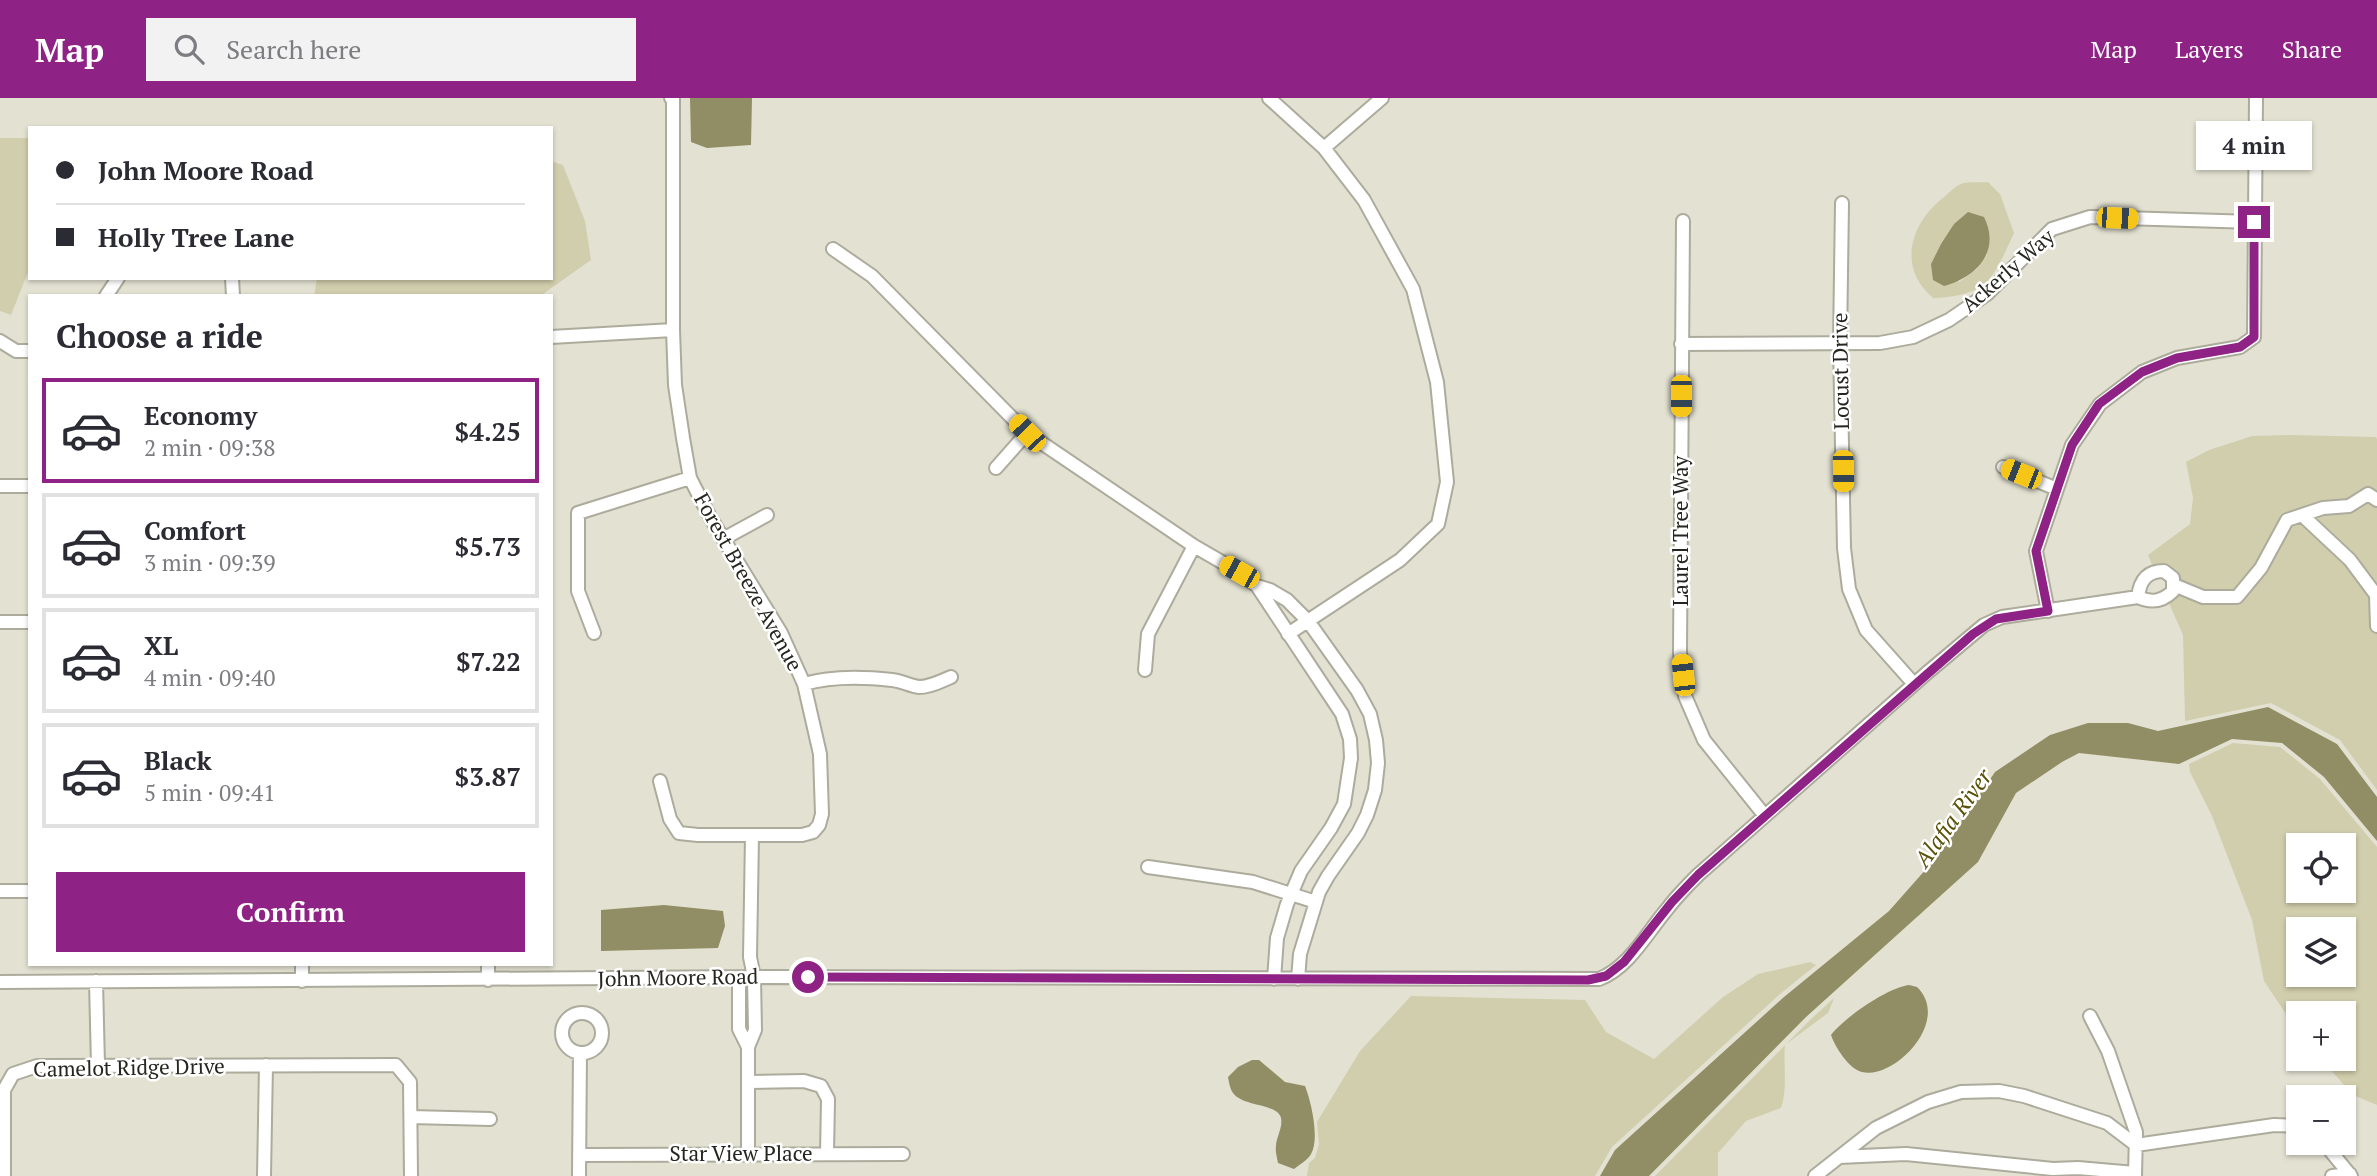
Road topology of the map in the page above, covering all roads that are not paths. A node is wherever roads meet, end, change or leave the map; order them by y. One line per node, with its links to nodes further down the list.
1 (672, 98): 10 (street, Forest Breeze Avenue)
2 (1269, 98): 5 (street)
3 (1382, 98): 5 (street)
4 (2256, 98): 8 (street)
5 (1324, 148): 32 (street)
6 (1842, 204): 14 (street, Locust Drive)
7 (1683, 221): 13 (street, Laurel Tree Way)
8 (2254, 222): 14 (street, Ackerly Way); 22 (street)
9 (833, 249): 16 (street)
10 (673, 330): 11 (street); 19 (street, Forest Breeze Avenue)
11 (553, 337)
12 (0, 341): 15 (street)
13 (1681, 344): 14 (street, Ackerly Way); 43 (street, Laurel Tree Way)
14 (1840, 344): 41 (street, Locust Drive)
15 (28, 351)
16 (1027, 433): 18 (street); 27 (street)
17 (2003, 467): 22 (street)
18 (996, 468)
19 (690, 478): 26 (street, Forest Breeze Avenue); 36 (street)
20 (0, 486): 21 (street)
21 (28, 486)
22 (2057, 488): 31 (street)
23 (2377, 500): 25 (street)
24 (767, 515): 26 (street)
25 (2303, 516): 28 (street); 35 (street)
26 (723, 539): 40 (street, Forest Breeze Avenue)
27 (1194, 546): 29 (street); 38 (street)
28 (2174, 584): 30 (street, John Moore Road); 30 (street)
29 (1257, 586): 32 (street); 37 (street)
30 (2138, 597): 31 (street, John Moore Road)
31 (2048, 611): 41 (street, John Moore Road)
32 (1308, 621): 37 (street); 49 (street)
33 (0, 622): 34 (street)
34 (28, 622)
35 (2377, 626)
36 (594, 633)
37 (1288, 634): 48 (street)
38 (1145, 670)
39 (951, 677): 40 (street)
40 (804, 684): 44 (street, Forest Breeze Avenue)
41 (1914, 684): 43 (street, John Moore Road)
42 (660, 781): 44 (street, Forest Breeze Avenue)
43 (1765, 816): 55 (street, John Moore Road)
44 (752, 836): 52 (street)
45 (1149, 867): 48 (street)
46 (0, 891): 47 (street)
47 (28, 891)
48 (1290, 894): 49 (street); 54 (street)
49 (1316, 902): 55 (street)
50 (302, 966): 58 (street)
51 (488, 966): 56 (street)
52 (754, 976): 53 (street, John Moore Road); 54 (street, John Moore Road); 61 (street)
53 (739, 977): 56 (street, John Moore Road); 60 (street)
54 (1274, 979): 55 (street, John Moore Road)
55 (1298, 979)
56 (488, 980): 58 (street, John Moore Road)
57 (96, 981): 58 (street, John Moore Road); 59 (street, John Moore Road); 66 (street)
58 (302, 981)
59 (0, 982)
60 (739, 1016): 61 (street); 63 (street)
61 (754, 1016): 63 (street)
62 (2090, 1016): 71 (street)
63 (748, 1047): 67 (street)
64 (580, 1053): 75 (street)
65 (266, 1065): 66 (street, Camelot Ridge Drive); 68 (street, Camelot Ridge Drive); 82 (street)
66 (99, 1066): 81 (street, Camelot Ridge Drive)
67 (748, 1082): 72 (street); 73 (street)
68 (411, 1117): 69 (street); 83 (street, Camelot Ridge Drive)
69 (490, 1119)
70 (2286, 1126): 71 (street)
71 (2136, 1145): 77 (street); 79 (street)
72 (748, 1154): 73 (street, Star View Place); 75 (street, Star View Place)
73 (827, 1154): 74 (street, Star View Place)
74 (903, 1154)
75 (579, 1155): 84 (street)
76 (2334, 1155): 80 (street)
77 (1839, 1157): 78 (street); 79 (street)
78 (1824, 1174)
79 (2135, 1175)
80 (2351, 1175): 85 (street)
81 (4, 1176)
82 (264, 1176)
83 (411, 1176)
84 (579, 1176)
85 (2332, 1176)

